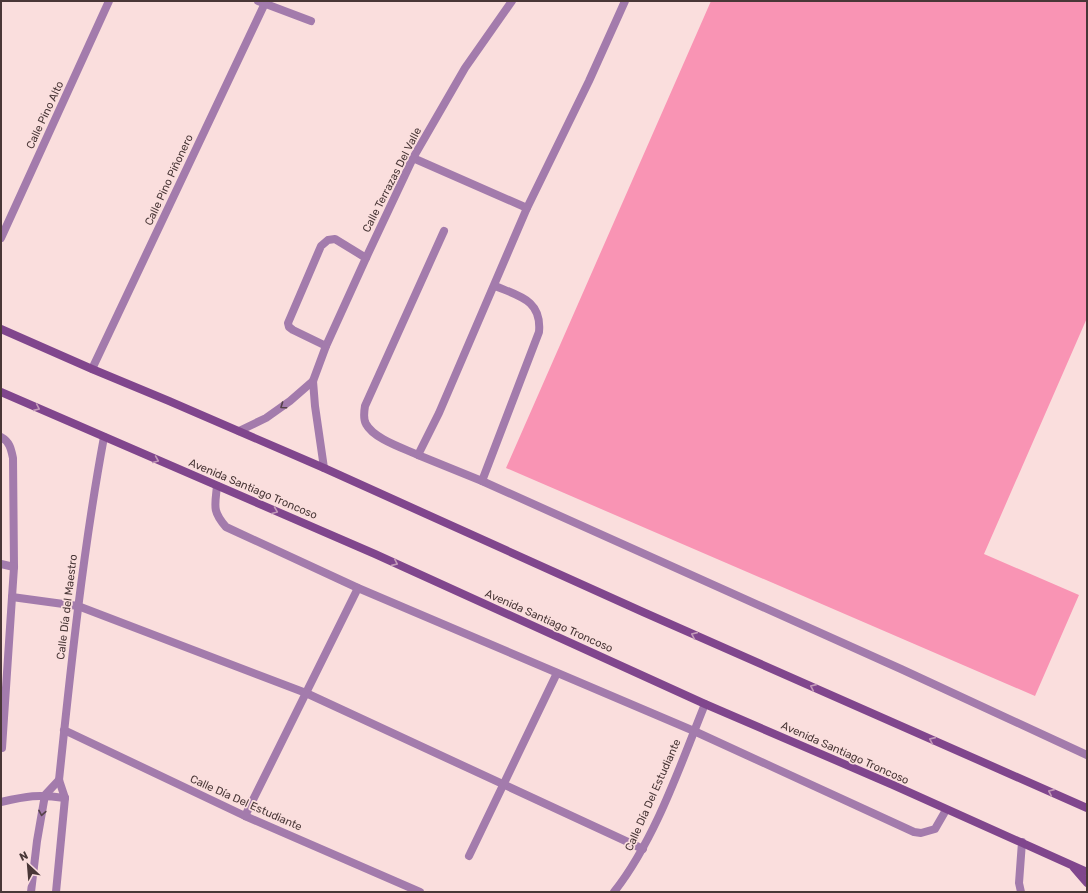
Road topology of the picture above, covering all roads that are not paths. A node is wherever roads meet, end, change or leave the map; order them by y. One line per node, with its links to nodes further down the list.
1 (109, 1): 9 (street, Calle Pino Alto)
2 (512, 1): 6 (street, Calle Terrazas Del Valle)
3 (625, 1): 7 (street)
4 (263, 2): 5 (street); 14 (street, Calle Pino Piñonero)
5 (311, 21)
6 (413, 158): 7 (street); 10 (street, Calle Terrazas Del Valle)
7 (527, 208): 11 (street)
8 (444, 231): 20 (street)
9 (1, 238)
10 (366, 258): 13 (street, Calle Terrazas Del Valle); 13 (street)
11 (495, 286): 20 (street); 22 (street)
12 (1, 329): 14 (main road)
13 (326, 346): 15 (street, Calle Terrazas Del Valle)
14 (92, 369): 17 (main road)
15 (314, 381): 17 (street, one-way to 17); 21 (street, Calle Terrazas Del Valle)
16 (1, 392): 19 (main road, Avenida Santiago Troncoso, one-way to 19)
17 (239, 431): 21 (main road)
18 (1, 437): 25 (street)
19 (104, 437): 23 (main road, Avenida Santiago Troncoso, one-way to 23); 28 (street, Calle Día del Maestro)
20 (418, 455): 22 (street)
21 (324, 468): 41 (main road, one-way to 21)
22 (482, 481): 35 (street)
23 (217, 486): 26 (street); 31 (main road, Avenida Santiago Troncoso, one-way to 31)
24 (1, 564): 25 (street)
25 (14, 567): 27 (street)
26 (358, 588): 29 (street); 30 (street)
27 (12, 597): 28 (street); 34 (street)
28 (78, 606): 30 (street); 32 (street, Calle Día del Maestro)
29 (558, 673): 33 (street); 37 (street)
30 (306, 693): 37 (street); 43 (street)
31 (705, 704): 33 (street, Calle Día Del Estudiante); 42 (main road, Avenida Santiago Troncoso)
32 (64, 730): 36 (street, Calle Día del Maestro); 43 (street, Calle Día Del Estudiante)
33 (694, 730): 42 (street); 45 (street, Calle Día Del Estudiante)
34 (2, 748)
35 (1087, 755)
36 (59, 780): 38 (street); 39 (street, Calle Día del Maestro)
37 (503, 784): 45 (street); 46 (street)
38 (44, 795): 39 (street); 40 (street); 50 (street, one-way to 50)
39 (65, 798): 51 (street, Calle Día del Maestro)
40 (1, 802)
41 (1087, 808)
42 (946, 810): 44 (main road, Avenida Santiago Troncoso)
43 (245, 816): 52 (street, Calle Día Del Estudiante)
44 (1022, 842): 47 (main road, Avenida Santiago Troncoso); 54 (street)
45 (642, 849): 53 (street, Calle Día Del Estudiante)
46 (469, 856)
47 (1072, 865): 48 (main road, Avenida Santiago Troncoso); 49 (main road)
48 (1087, 872)
49 (1087, 883)
50 (31, 892)
51 (56, 892)
52 (420, 892)
53 (614, 892)
54 (1021, 892)

